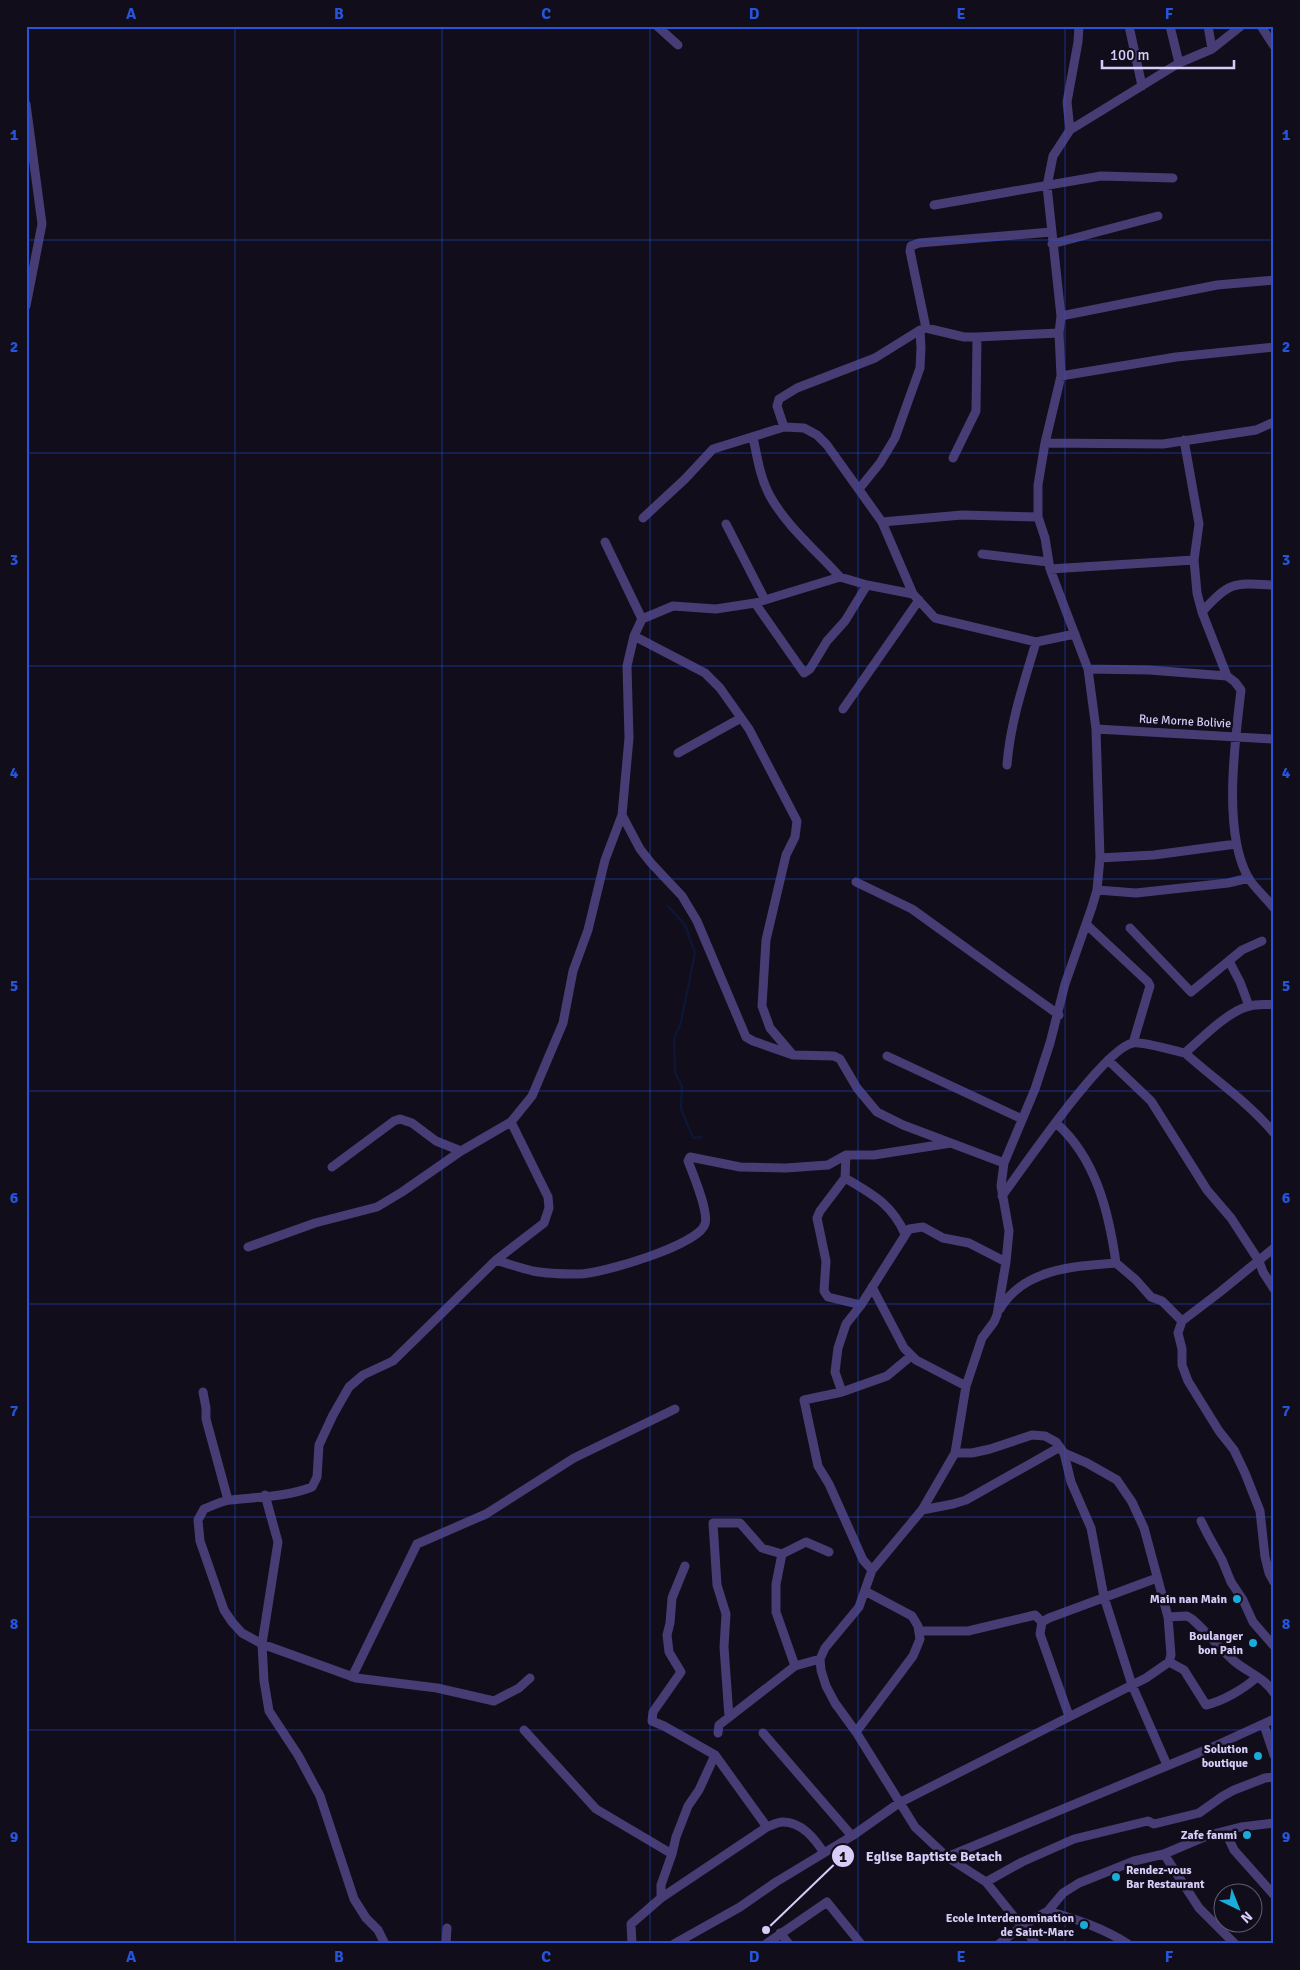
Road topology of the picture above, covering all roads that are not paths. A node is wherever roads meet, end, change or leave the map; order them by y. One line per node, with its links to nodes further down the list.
1 (657, 26): 8 (street)
2 (1079, 26): 14 (street)
3 (1128, 26): 12 (street)
4 (1170, 26): 11 (street)
5 (1208, 26): 10 (street)
6 (1241, 26): 10 (street)
7 (1261, 26): 9 (street)
8 (678, 45)
9 (1274, 46)
10 (1212, 48): 11 (street)
11 (1178, 63): 12 (street)
12 (1142, 86): 14 (street)
13 (26, 104): 22 (street)
14 (1070, 130): 16 (street)
15 (1174, 178): 16 (street)
16 (1047, 186): 17 (street); 19 (street)
17 (934, 205)
18 (1158, 216): 20 (street)
19 (1051, 232): 20 (street); 24 (street)
20 (1052, 244): 23 (street)
21 (1274, 280): 23 (street)
22 (26, 306)
23 (1060, 316): 25 (street)
24 (923, 329): 26 (street); 30 (street); 35 (street)
25 (1059, 333): 26 (street); 28 (street)
26 (977, 337): 34 (street)
27 (1274, 347): 28 (street)
28 (1062, 376): 33 (street)
29 (1274, 422): 32 (street)
30 (784, 427): 31 (street); 35 (street)
31 (753, 437): 36 (street); 44 (street)
32 (1184, 440): 33 (street); 42 (street)
33 (1045, 442): 37 (street)
34 (954, 458)
35 (859, 489): 38 (street)
36 (643, 518)
37 (1038, 518): 38 (street); 43 (street)
38 (882, 522): 47 (street)
39 (726, 524): 48 (street)
40 (605, 542): 51 (street)
41 (982, 554): 43 (street)
42 (1194, 560): 43 (street); 50 (street)
43 (1050, 565): 52 (street)
44 (840, 577): 45 (street); 48 (street)
45 (867, 585): 47 (street); 49 (street)
46 (1274, 585): 50 (street)
47 (916, 597): 54 (street); 57 (street)
48 (765, 600): 49 (street)
49 (754, 603): 51 (street)
50 (1202, 612): 56 (street)
51 (642, 619): 53 (street)
52 (1075, 634): 54 (street); 55 (street)
53 (634, 636): 58 (street); 64 (street)
54 (1036, 642): 63 (street)
55 (1088, 669): 56 (street); 59 (street)
56 (1227, 676): 60 (street)
57 (843, 708)
58 (741, 718): 62 (street); 80 (street)
59 (1096, 729): 60 (street, Rue Morne Bolivie); 66 (street)
60 (1236, 736): 61 (street, Rue Morne Bolivie); 65 (street)
61 (1274, 739)
62 (678, 753)
63 (1007, 766)
64 (622, 815): 80 (street); 84 (street)
65 (1236, 844): 66 (street); 67 (street)
66 (1100, 858): 69 (street)
67 (1249, 878): 69 (street); 70 (street)
68 (856, 882): 77 (street)
69 (1097, 890): 71 (street)
70 (1274, 908)
71 (1087, 925): 77 (street); 78 (street)
72 (1130, 928): 74 (street)
73 (1262, 940): 74 (street)
74 (1229, 961): 76 (street)
75 (1274, 1004): 76 (street)
76 (1249, 1006): 79 (street)
77 (1059, 1015): 83 (street)
78 (1133, 1043): 79 (street); 82 (street)
79 (1185, 1053): 86 (street)
80 (793, 1055): 87 (street)
81 (887, 1056): 83 (street)
82 (1108, 1060): 85 (street); 98 (street)
83 (1022, 1119): 90 (street)
84 (510, 1122): 88 (street); 97 (street)
85 (1056, 1123): 93 (street); 100 (street)
86 (1274, 1133)
87 (951, 1143): 89 (street); 90 (street)
88 (461, 1151): 91 (street); 95 (street)
89 (846, 1155): 92 (street); 97 (street)
90 (1004, 1162): 93 (street)
91 (332, 1167)
92 (845, 1178): 94 (street); 103 (street)
93 (1002, 1196): 99 (street)
94 (905, 1234): 99 (street); 101 (street)
95 (248, 1247)
96 (1274, 1248): 98 (street)
97 (496, 1260): 113 (street)
98 (1259, 1261): 102 (street); 105 (street)
99 (1006, 1262): 104 (street)
100 (1116, 1263): 104 (street); 105 (street)
101 (872, 1287): 103 (street); 106 (street)
102 (1274, 1289)
103 (861, 1304): 109 (street)
104 (997, 1315): 107 (street)
105 (1182, 1321): 122 (street)
106 (911, 1356): 107 (street); 109 (street)
107 (966, 1386): 112 (street)
108 (202, 1392): 114 (street)
109 (842, 1392): 120 (street)
110 (675, 1409): 133 (street)
111 (1062, 1450): 112 (street); 115 (street); 121 (street); 124 (street)
112 (955, 1453): 115 (street)
113 (265, 1495): 114 (street); 128 (street)
114 (228, 1500): 128 (street)
115 (922, 1510): 120 (street)
116 (1201, 1520): 129 (street)
117 (829, 1552): 118 (street)
118 (782, 1554): 132 (street); 139 (street)
119 (685, 1566): 146 (street)
120 (872, 1570): 123 (street)
121 (1157, 1578): 124 (street); 125 (street)
122 (1274, 1582)
123 (866, 1591): 127 (street); 130 (street)
124 (1104, 1597): 126 (street); 136 (street)
125 (1168, 1617): 131 (street); 134 (street)
126 (1042, 1622): 127 (street); 138 (street)
127 (919, 1632): 143 (street)
128 (262, 1644): 133 (street); 166 (street)
129 (1274, 1646)
130 (820, 1659): 132 (street); 143 (street)
131 (1169, 1662): 134 (street); 136 (street)
132 (795, 1666): 139 (street)
133 (352, 1676): 135 (street)
134 (1257, 1677): 137 (street)
135 (530, 1678)
136 (1132, 1685): 138 (street); 148 (street)
137 (1274, 1692)
138 (1069, 1716): 150 (street)
139 (729, 1717): 144 (street)
140 (1274, 1719): 141 (street)
141 (1264, 1725): 147 (street); 148 (street)
142 (524, 1730): 156 (street)
143 (856, 1732): 150 (street)
144 (718, 1733)
145 (763, 1733): 154 (street)
146 (715, 1755): 152 (street); 156 (street)
147 (1274, 1755)
148 (1167, 1765): 158 (street)
149 (1274, 1777): 159 (street)
150 (899, 1803): 154 (street); 158 (street)
151 (1274, 1822): 153 (street)
152 (768, 1827): 155 (street); 161 (street)
153 (1225, 1831): 157 (street); 160 (street)
154 (852, 1836): 155 (street)
155 (824, 1853): 169 (street)
156 (672, 1854): 161 (street)
157 (1164, 1854): 162 (street); 176 (street)
158 (948, 1857): 159 (street)
159 (986, 1882): 163 (street)
160 (1274, 1895)
161 (661, 1898): 168 (street)
162 (1048, 1911): 163 (street); 175 (street)
163 (1022, 1926): 173 (street); 174 (street)
164 (447, 1928): 167 (street)
165 (780, 1933): 170 (street); 171 (street); 172 (street)
166 (384, 1944)
167 (446, 1944)
168 (632, 1944)
169 (674, 1944)
170 (766, 1944)
171 (789, 1944)
172 (861, 1944)
173 (999, 1944)
174 (1036, 1944)
175 (1128, 1944)
176 (1235, 1944)

